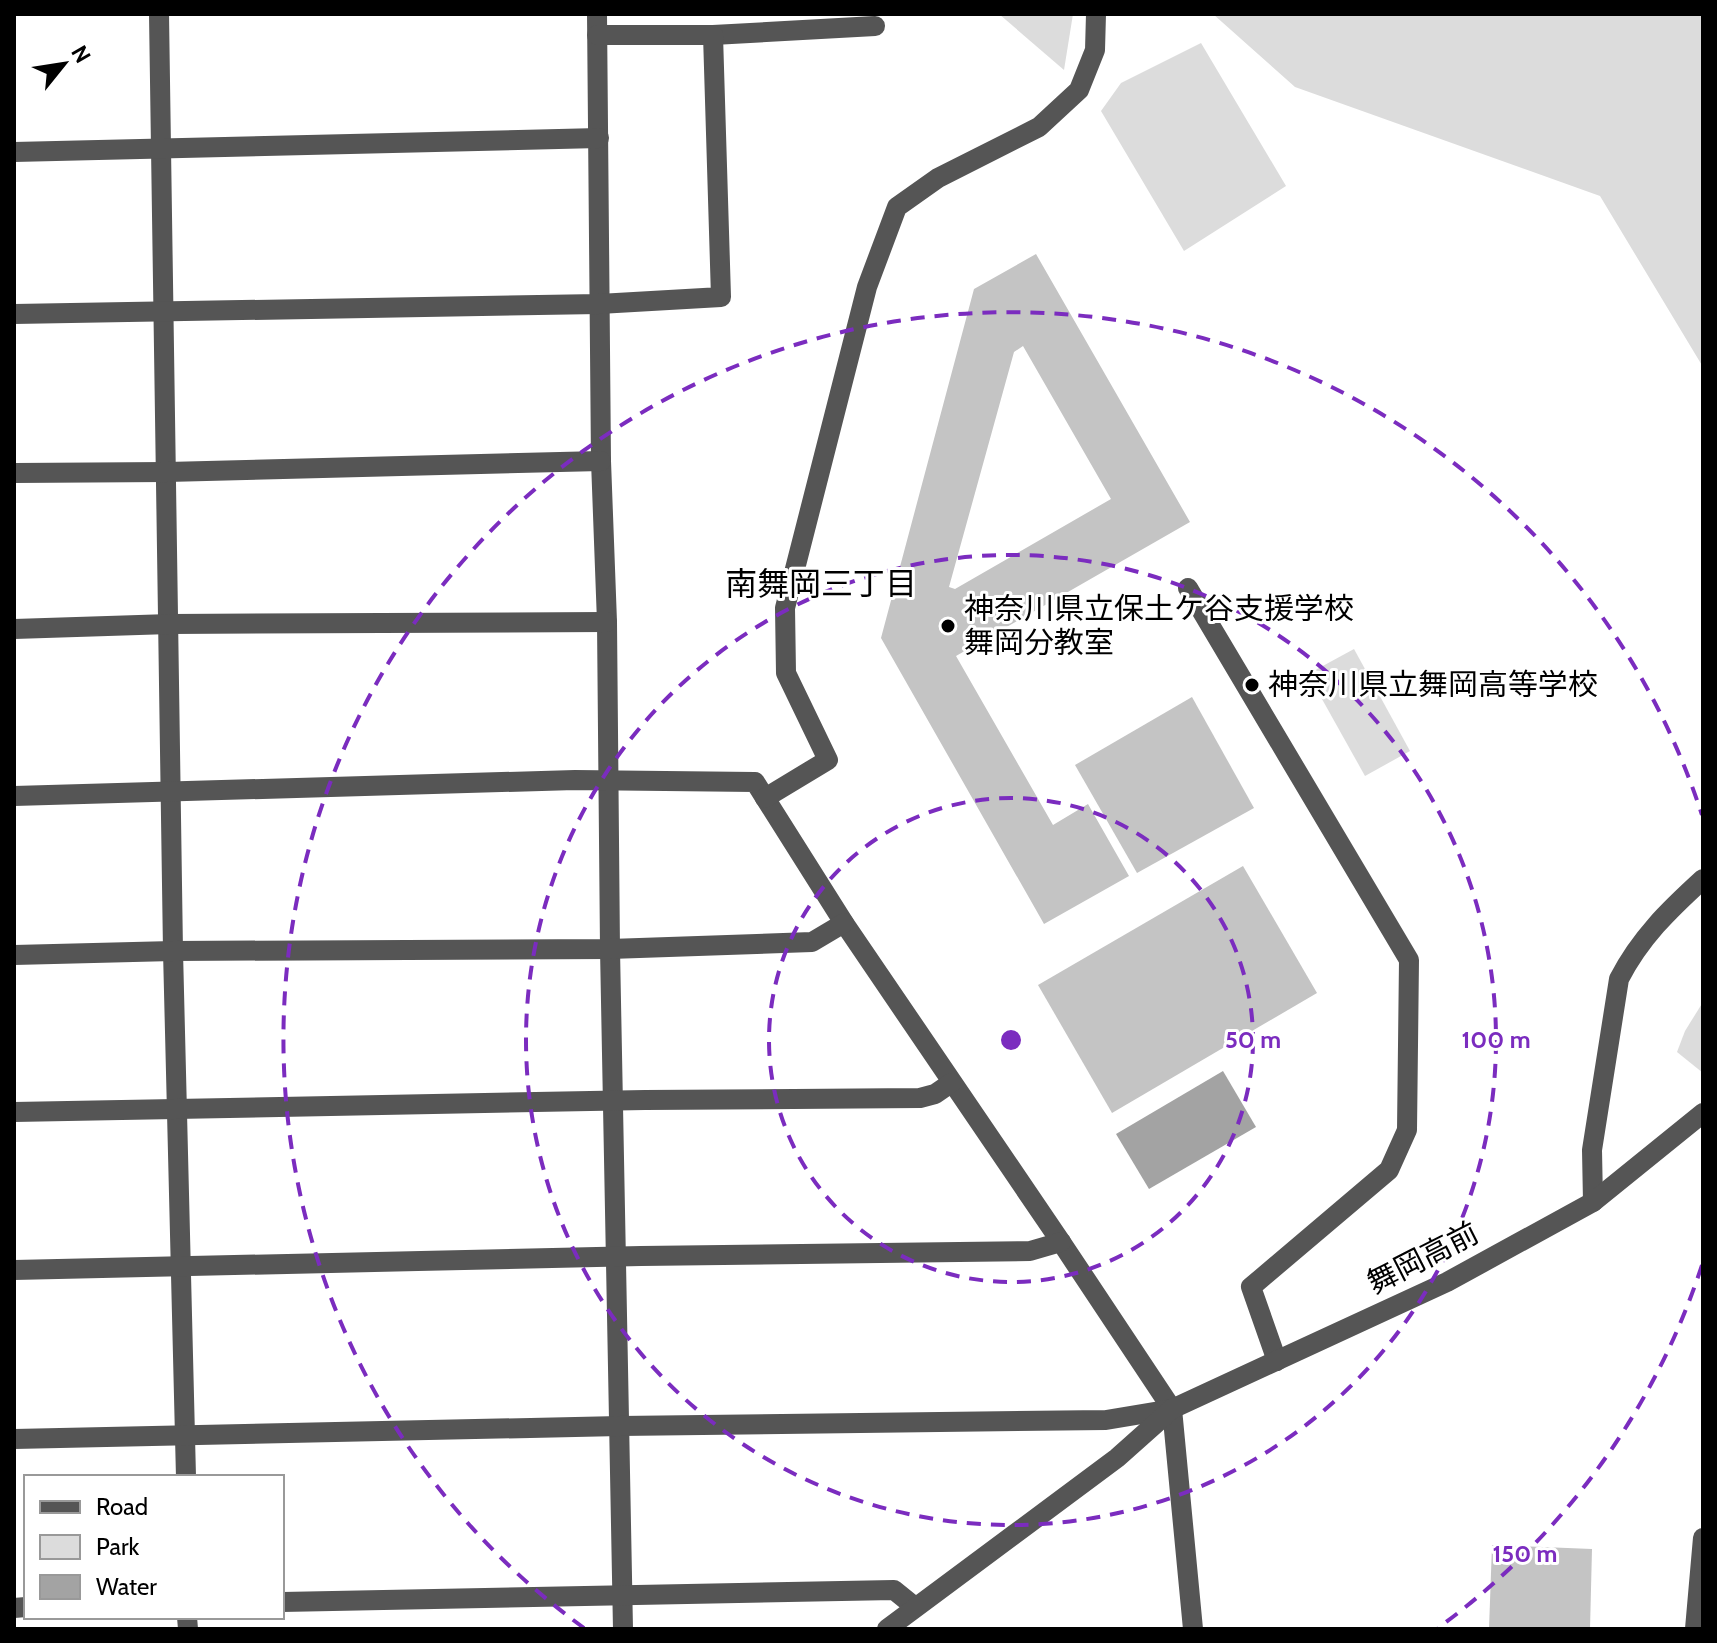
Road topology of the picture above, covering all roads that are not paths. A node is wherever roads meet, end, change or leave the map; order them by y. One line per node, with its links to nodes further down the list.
1 (159, 14): 8 (street)
2 (597, 14): 6 (street)
3 (1096, 14): 23 (street)
4 (875, 26): 5 (street)
5 (716, 28): 6 (street); 10 (street)
6 (597, 35): 7 (street)
7 (599, 138): 8 (street); 10 (street)
8 (160, 147): 9 (street); 11 (street)
9 (14, 152)
10 (599, 304): 11 (street); 13 (street)
11 (164, 311): 12 (street); 14 (street)
12 (14, 314)
13 (601, 461): 14 (street); 17 (street)
14 (167, 472): 15 (street); 18 (street)
15 (14, 473)
16 (1188, 588): 39 (street)
17 (607, 622): 18 (street); 20 (street)
18 (170, 624): 19 (street); 21 (street)
19 (14, 629)
20 (609, 780): 21 (street); 23 (street); 26 (street)
21 (171, 793): 22 (street); 27 (street)
22 (14, 796)
23 (765, 798): 25 (street)
24 (1703, 879): 34 (street)
25 (844, 923): 26 (street); 29 (street)
26 (610, 949): 27 (street); 30 (street)
27 (173, 951): 28 (street); 31 (street)
28 (14, 955)
29 (951, 1083): 30 (street); 35 (street)
30 (612, 1101): 31 (street); 36 (street)
31 (177, 1109): 32 (street); 37 (street)
32 (14, 1112)
33 (1703, 1113): 34 (street, 舞岡高前)
34 (1593, 1202): 39 (street, 舞岡高前)
35 (1061, 1242): 36 (street); 40 (street)
36 (615, 1257): 37 (street); 41 (street)
37 (183, 1266): 38 (street); 42 (street)
38 (14, 1270)
39 (1277, 1361): 40 (street, 舞岡高前)
40 (1172, 1409): 41 (street); 48 (street); 51 (street)
41 (620, 1426): 42 (street); 46 (street)
42 (186, 1435): 43 (street); 44 (street)
43 (14, 1439)
44 (186, 1475)
45 (1703, 1538): 52 (street)
46 (622, 1595): 47 (street); 48 (street); 49 (street)
47 (284, 1602)
48 (915, 1607): 50 (street)
49 (623, 1629)
50 (887, 1629)
51 (1193, 1629)
52 (1695, 1629)

